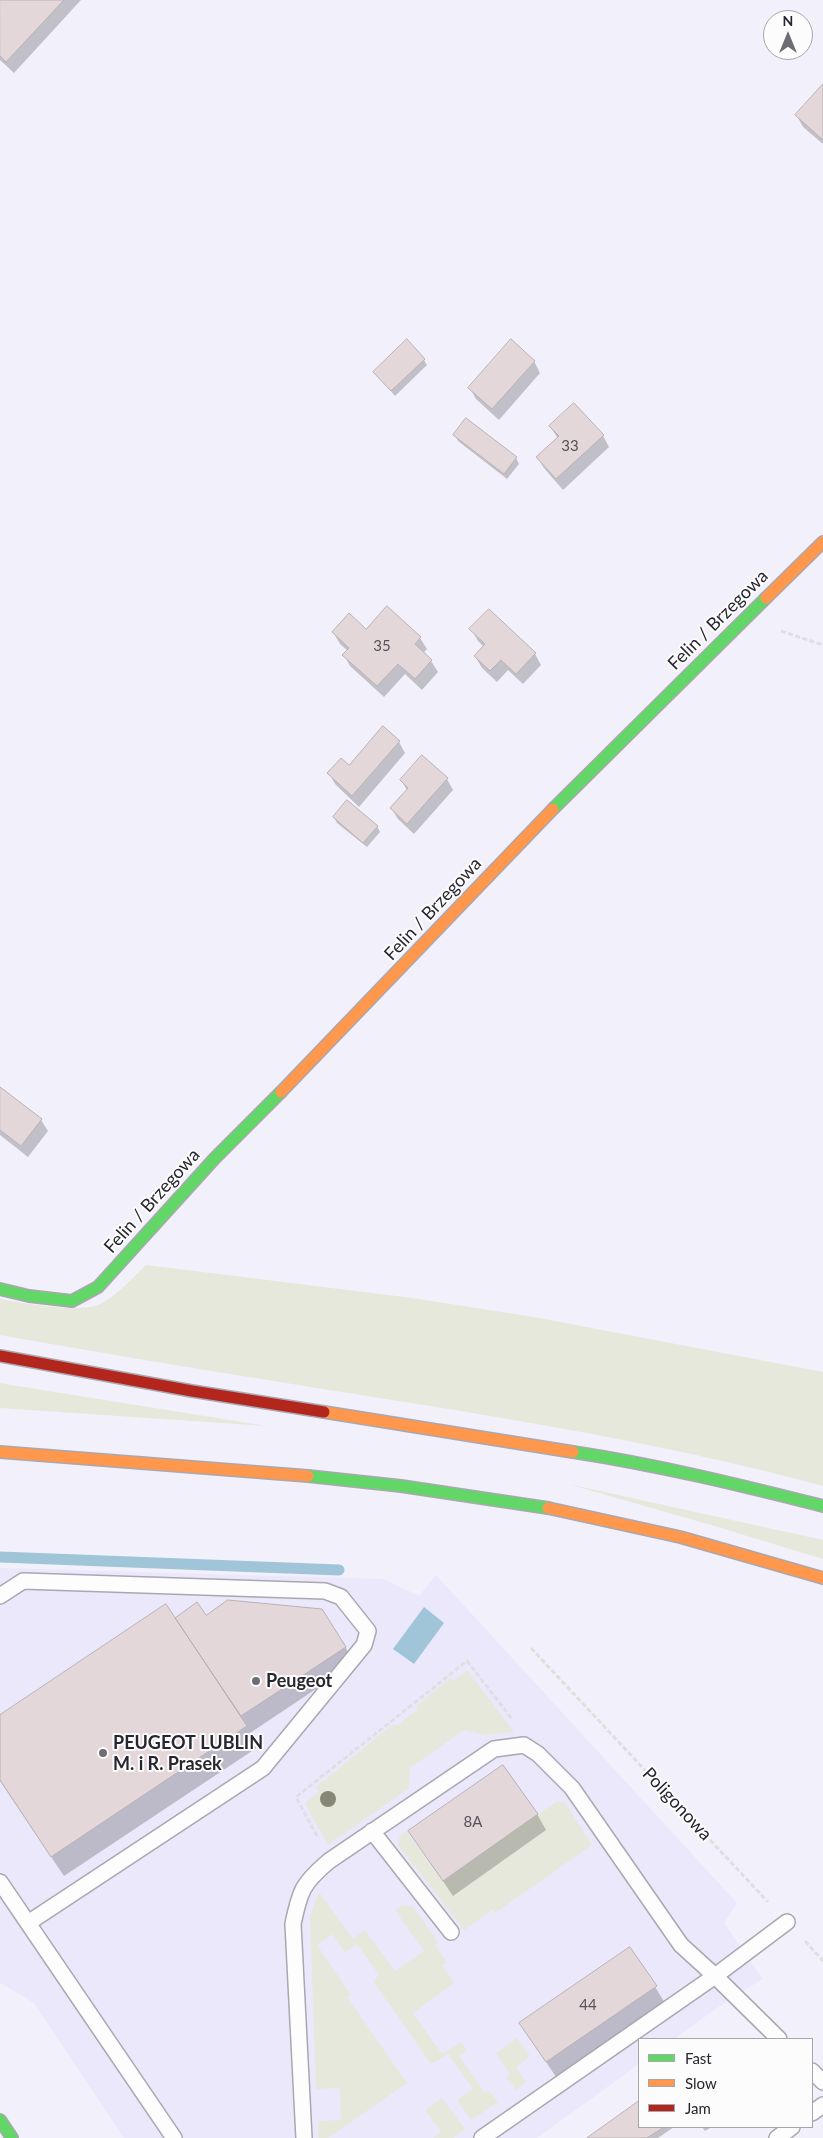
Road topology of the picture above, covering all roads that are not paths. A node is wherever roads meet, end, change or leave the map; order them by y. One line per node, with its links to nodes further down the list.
1 (823, 542): 2 (main road, Felin / Brzegowa)
2 (0, 1290)
3 (0, 1356): 5 (main road)
4 (0, 1452): 6 (main road)
5 (823, 1506)
6 (823, 1578)
7 (0, 1596): 11 (lane)
8 (372, 1831): 12 (lane); 13 (lane); 21 (lane)
9 (0, 1882): 11 (lane)
10 (787, 1922): 13 (lane)
11 (28, 1923): 20 (lane)
12 (451, 1932)
13 (714, 1976): 14 (lane); 22 (lane)
14 (778, 2038)
15 (813, 2072): 16 (lane)
16 (823, 2082)
17 (0, 2120): 19 (main road)
18 (791, 2128): 23 (lane)
19 (12, 2138)
20 (174, 2138)
21 (304, 2138)
22 (482, 2138)
23 (777, 2138)

